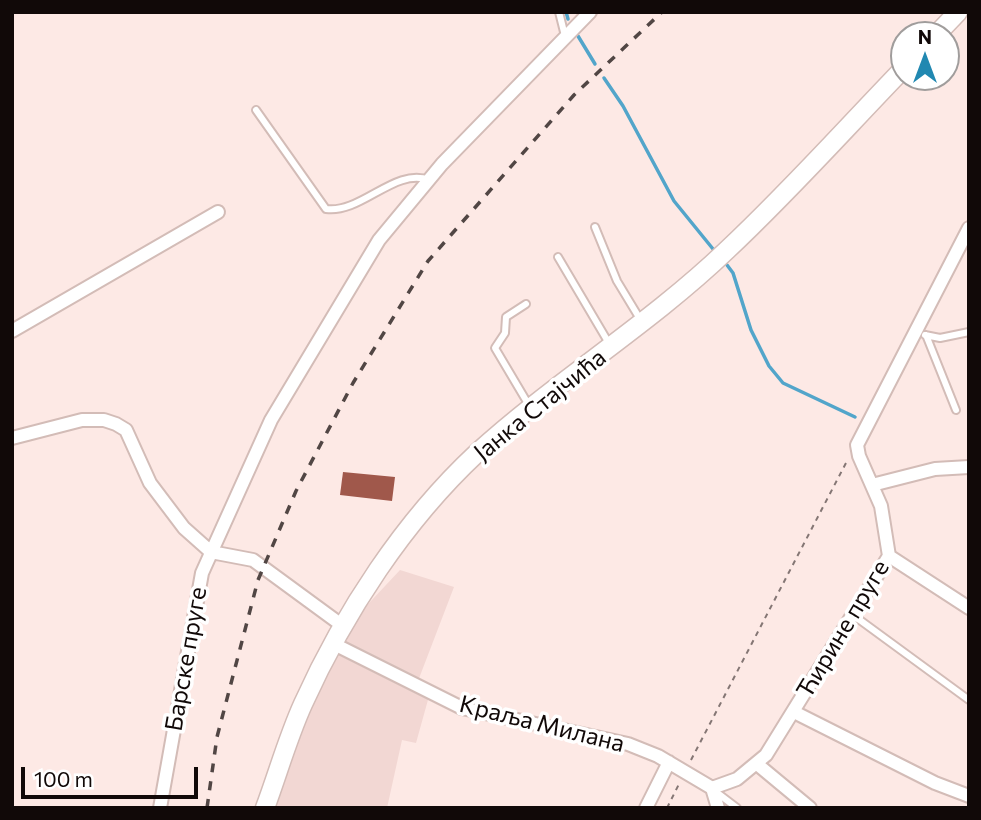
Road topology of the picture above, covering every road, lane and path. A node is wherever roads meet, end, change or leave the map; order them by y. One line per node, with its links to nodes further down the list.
1 (558, 12): 3 (lane)
2 (590, 12): 3 (street, Барске пруге)
3 (565, 36): 6 (street, Барске пруге)
4 (890, 82): 12 (street, Јанка Стајчића)
5 (256, 110): 6 (lane)
6 (429, 180): 23 (street, Барске пруге)
7 (218, 212): 13 (street)
8 (595, 227): 12 (lane)
9 (969, 228): 14 (street)
10 (558, 257): 16 (lane)
11 (526, 304): 17 (lane)
12 (642, 321): 16 (street, Јанка Стајчића)
13 (12, 331)
14 (921, 333): 15 (lane); 18 (lane); 22 (street, Ћирине пруге)
15 (968, 333)
16 (610, 347): 17 (street, Јанка Стајчића)
17 (531, 408): 27 (street, Јанка Стајчића)
18 (956, 410)
19 (12, 438): 23 (street)
20 (848, 458): 33 (path)
21 (969, 467): 22 (street)
22 (872, 485): 24 (street, Ћирине пруге)
23 (211, 552): 27 (street); 36 (street, Барске пруге)
24 (889, 556): 25 (street); 26 (street, Ћирине пруге)
25 (969, 608)
26 (852, 614): 29 (lane); 30 (street, Ћирине пруге)
27 (343, 626): 28 (street, Јанка Стајчића)
28 (334, 644): 31 (street, Краља Милана); 37 (street, Јанка Стајчића)
29 (969, 700)
30 (794, 712): 32 (street, Ћирине пруге); 35 (street)
31 (669, 762): 33 (street, Краља Милана); 38 (street)
32 (757, 764): 34 (street, Ћирине пруге); 42 (street)
33 (685, 772): 34 (street, Краља Милана); 39 (path)
34 (712, 788): 40 (street); 41 (lane)
35 (969, 796)
36 (160, 808)
37 (265, 808)
38 (646, 808)
39 (667, 808)
40 (718, 808)
41 (737, 808)
42 (810, 808)

